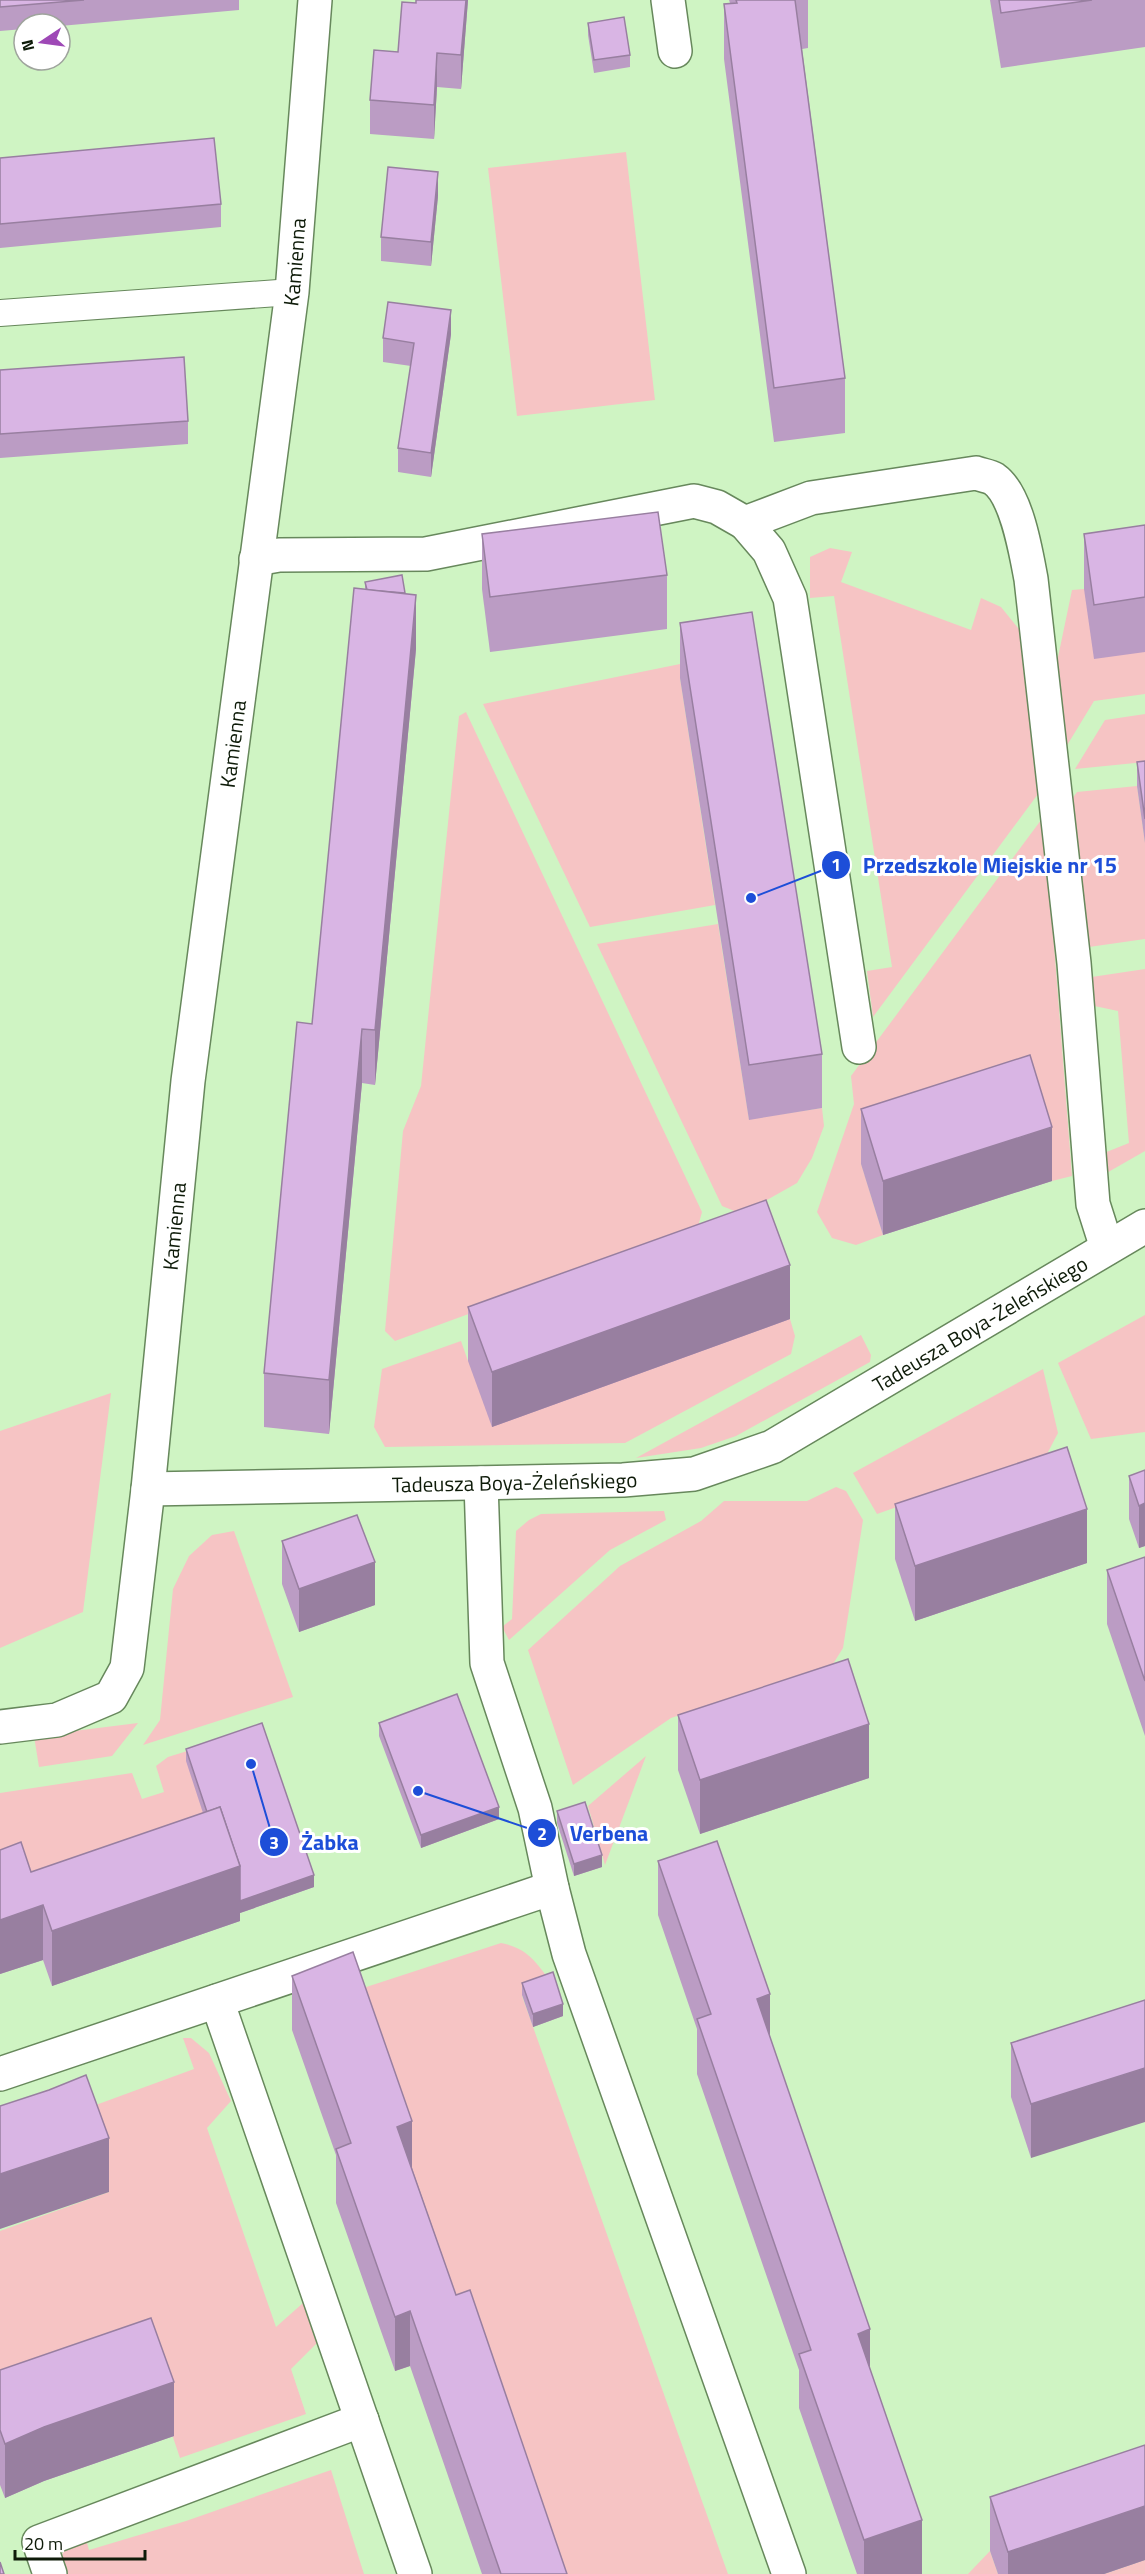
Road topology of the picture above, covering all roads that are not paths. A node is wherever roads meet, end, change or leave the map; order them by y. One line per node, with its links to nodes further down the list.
1 (315, 0): 4 (street, Kamienna)
2 (668, 0): 3 (street)
3 (675, 51)
4 (292, 292): 5 (lane); 7 (street, Kamienna)
5 (0, 314)
6 (745, 523): 7 (street); 8 (street); 10 (street)
7 (256, 559): 12 (street, Kamienna)
8 (859, 1047)
9 (1145, 1226): 10 (street, Tadeusza Boya-Żeleńskiego)
10 (1107, 1248): 11 (street, Tadeusza Boya-Żeleńskiego)
11 (481, 1483): 12 (street, Tadeusza Boya-Żeleńskiego); 14 (street)
12 (148, 1489): 13 (street)
13 (0, 1727)
14 (552, 1888): 15 (street); 20 (street)
15 (217, 2001): 16 (street); 17 (street)
16 (0, 2074)
17 (362, 2420): 18 (street); 19 (street)
18 (50, 2574)
19 (415, 2574)
20 (789, 2574)

